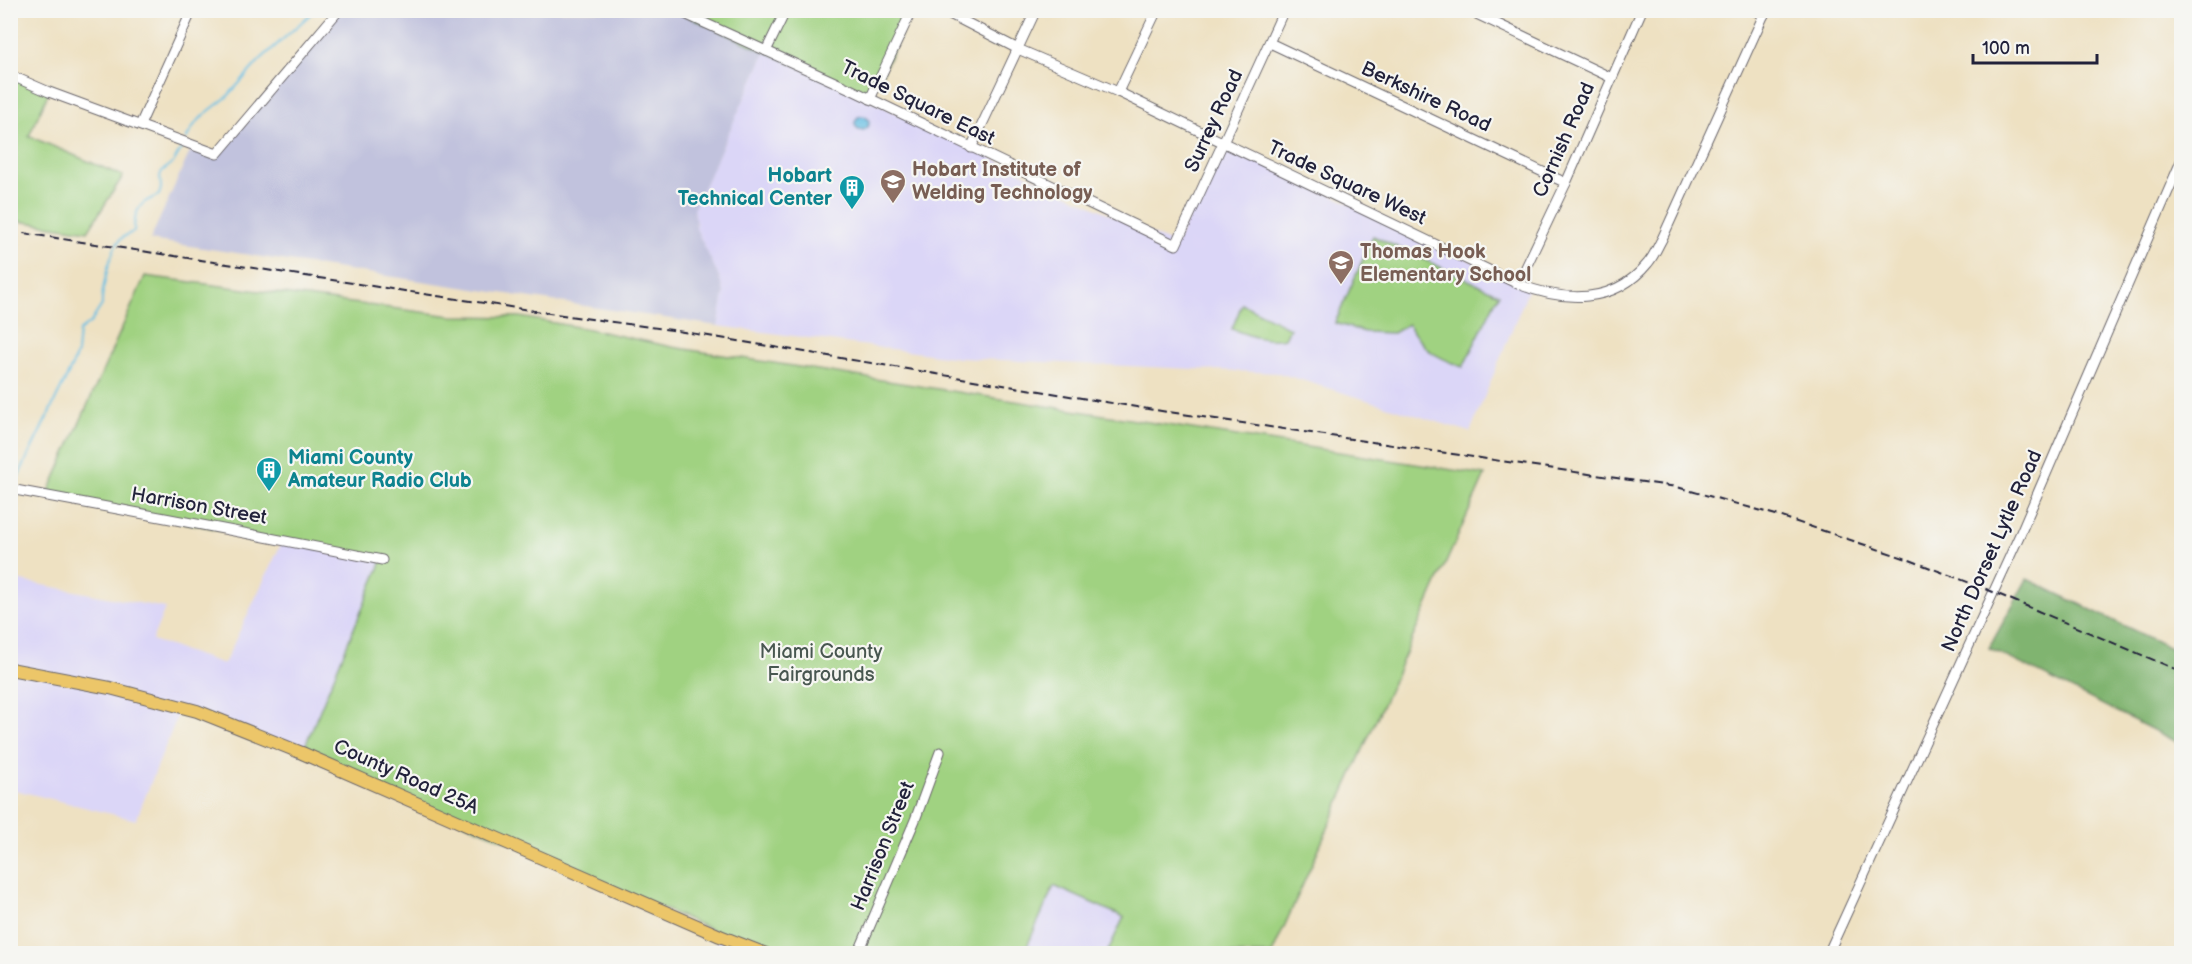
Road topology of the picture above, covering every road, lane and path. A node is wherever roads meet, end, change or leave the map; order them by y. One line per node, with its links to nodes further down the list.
1 (192, 10): 21 (street)
2 (339, 10): 21 (street)
3 (676, 10): 16 (street, Trade Square East)
4 (786, 10): 16 (street)
5 (912, 10): 20 (street)
6 (942, 10): 15 (street, Trade Square West)
7 (1036, 10): 15 (street)
8 (1157, 10): 19 (street)
9 (1284, 10): 14 (street, Surrey Road)
10 (1468, 10): 18 (street)
11 (1642, 10): 18 (street, Cornish Road)
12 (1753, 10): 13 (street)
13 (1765, 13): 27 (street, Trade Square West)
14 (1270, 43): 22 (street, Surrey Road); 25 (street, Berkshire Road)
15 (1018, 49): 19 (street, Trade Square West); 23 (street)
16 (766, 51): 20 (street, Trade Square East)
17 (10, 75): 21 (street)
18 (1612, 78): 25 (street, Cornish Road)
19 (1118, 92): 22 (street, Trade Square West)
20 (870, 99): 23 (street, Trade Square East)
21 (140, 125)
22 (1223, 144): 26 (street, Surrey Road); 27 (street, Trade Square West)
23 (971, 148): 26 (street, Trade Square East)
24 (2181, 159): 34 (street, North Dorset Lytle Road)
25 (1566, 183): 27 (street, Cornish Road)
26 (1176, 245)
27 (1518, 284)
28 (10, 489): 29 (street, Harrison Street)
29 (382, 560)
30 (15, 669): 32 (main road, County Road 25A)
31 (940, 752): 33 (street, Harrison Street)
32 (766, 954)
33 (858, 954)
34 (1828, 954)

